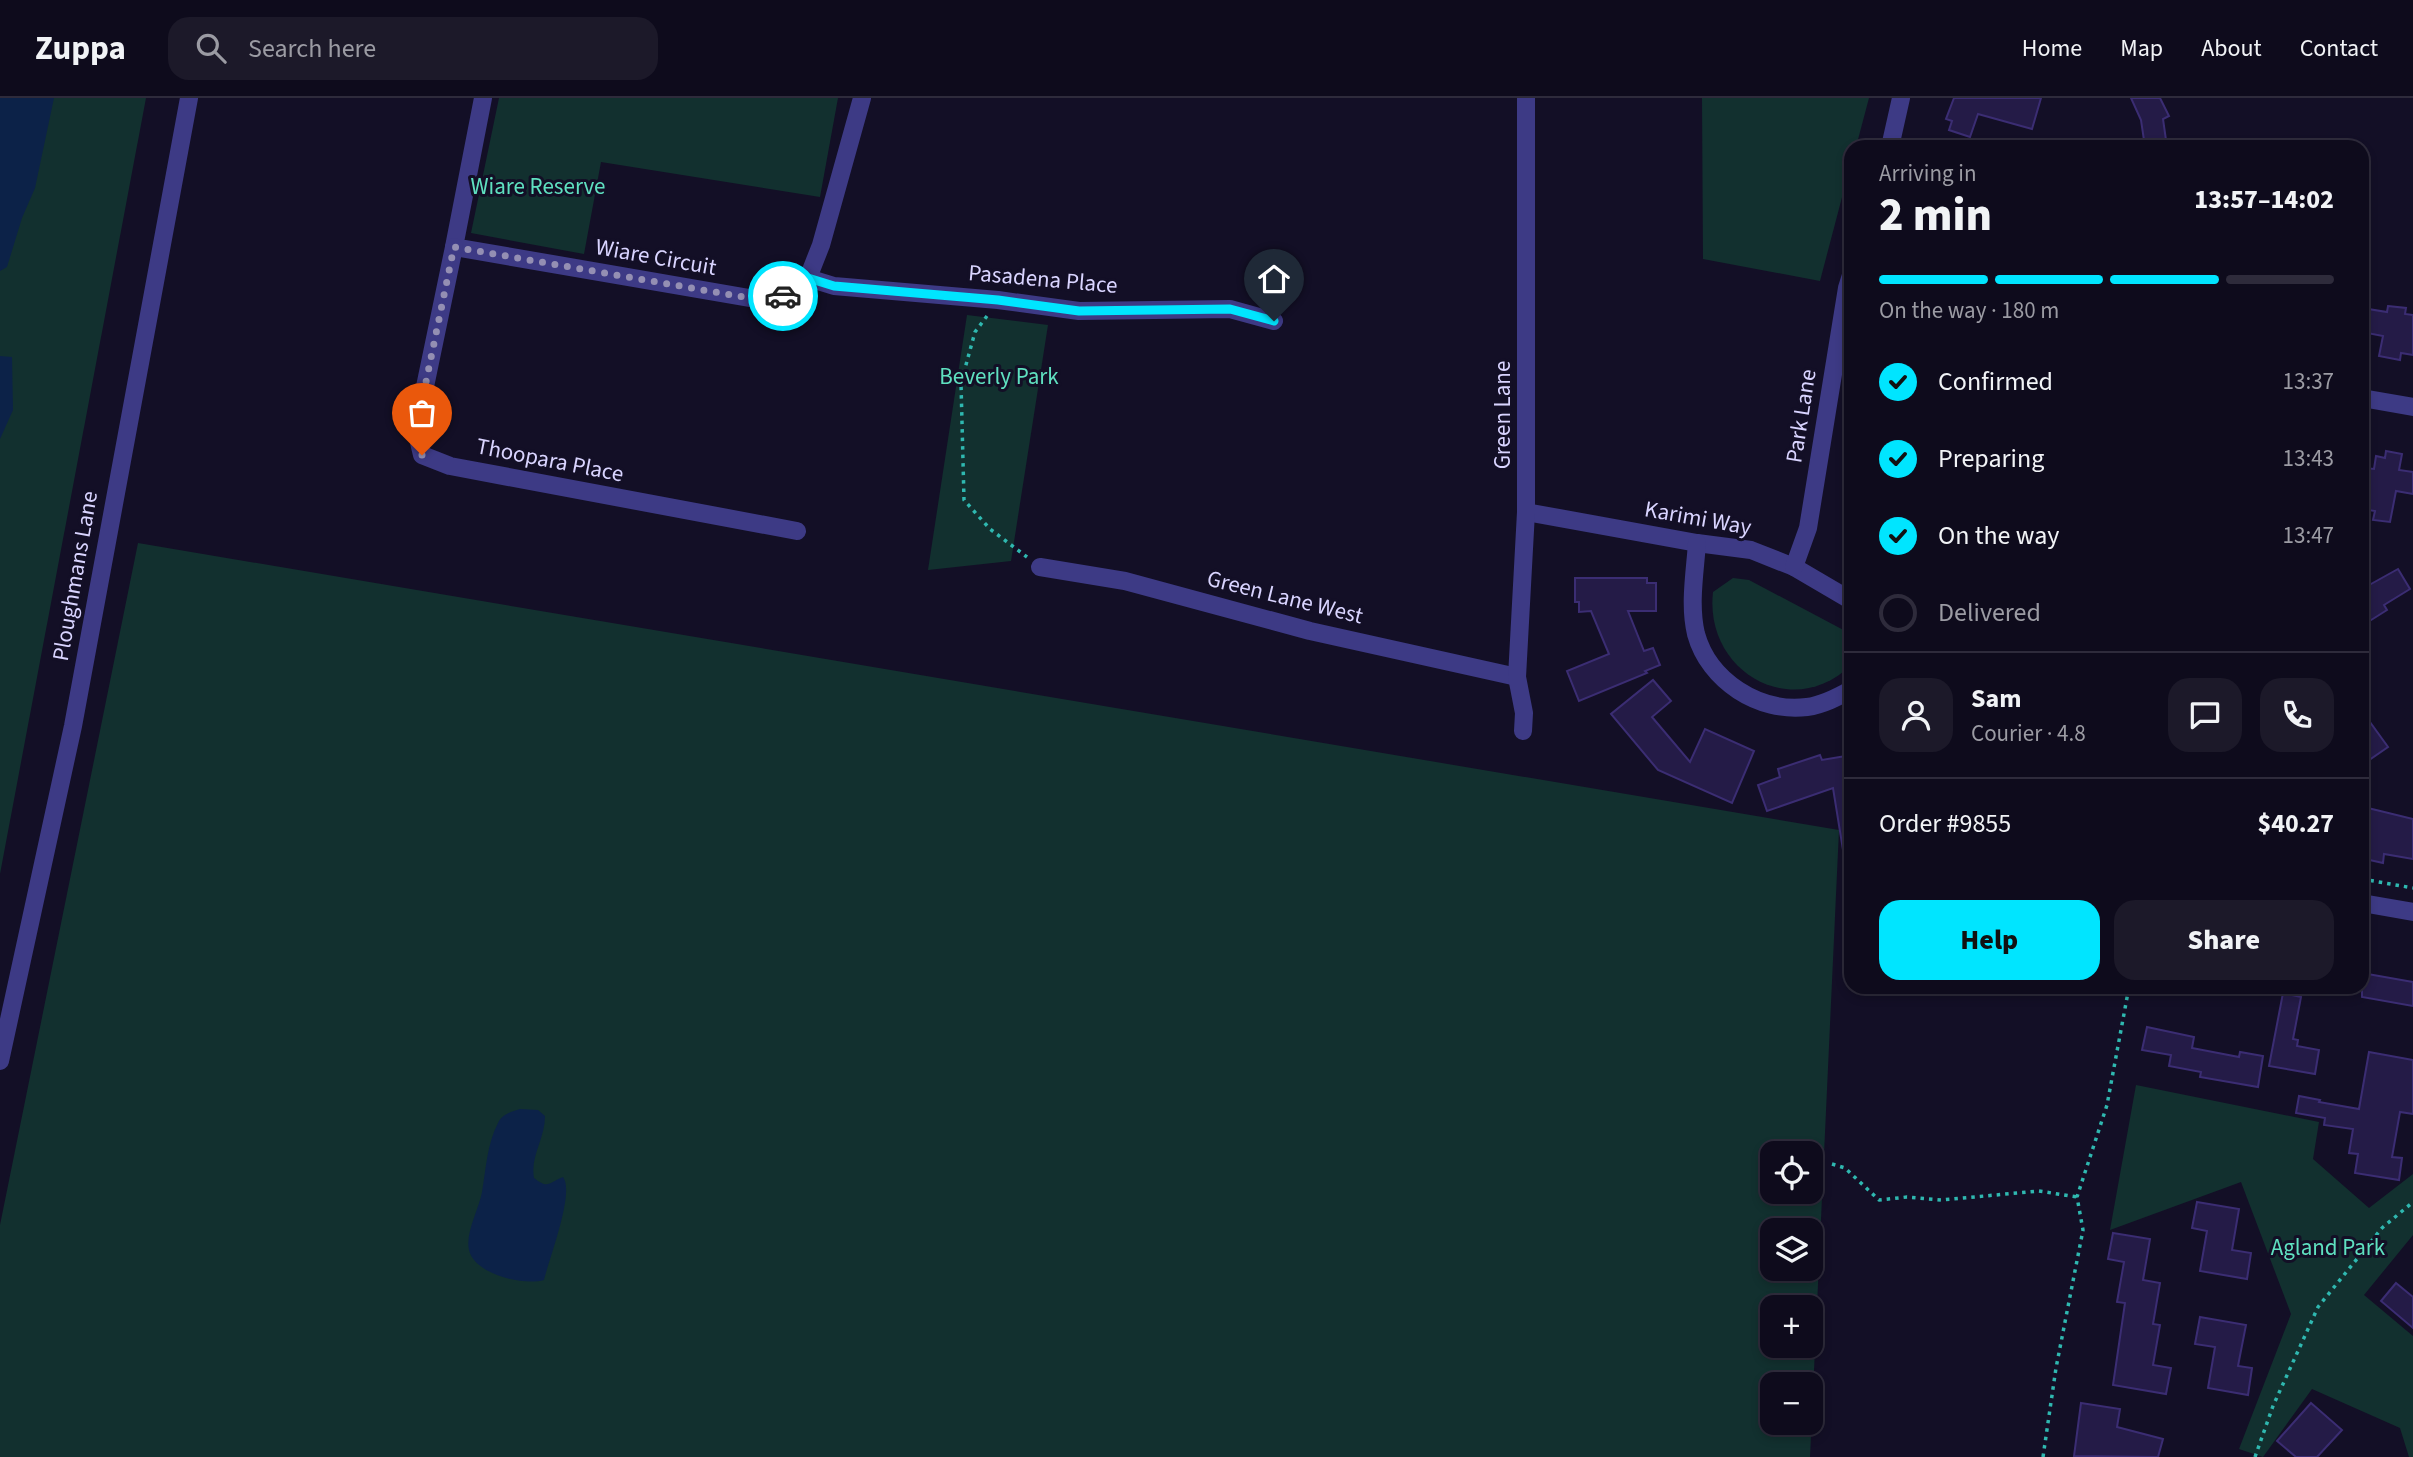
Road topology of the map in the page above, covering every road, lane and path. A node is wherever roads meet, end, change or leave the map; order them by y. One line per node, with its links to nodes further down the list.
1 (189, 98): 28 (street, Ploughmans Lane)
2 (483, 98): 7 (street)
3 (862, 98): 8 (street)
4 (1526, 98): 14 (street, Green Lane)
5 (1901, 98): 6 (street)
6 (1892, 140)
7 (454, 247): 8 (street, Wiare Circuit); 15 (street, Thoopara Place)
8 (808, 278): 9 (street, Pasadena Place)
9 (998, 300): 11 (street, Pasadena Place); 17 (path)
10 (1844, 306): 18 (street, Park Lane)
11 (1274, 321)
12 (2369, 399): 13 (street)
13 (2413, 407)
14 (1526, 512): 16 (street, Karimi Way); 20 (street, Green Lane)
15 (797, 531)
16 (1697, 543): 18 (street, Karimi Way); 21 (street)
17 (1040, 567): 20 (street, Green Lane West)
18 (1794, 567): 19 (street, Karimi Way)
19 (1844, 596)
20 (1517, 677): 22 (street, Green Lane)
21 (1844, 692)
22 (1523, 731)
23 (2369, 879): 24 (path)
24 (2413, 888)
25 (2369, 904): 26 (street)
26 (2413, 912)
27 (2128, 994): 30 (path)
28 (0, 1061)
29 (1832, 1164): 30 (path)
30 (2077, 1197): 32 (path)
31 (2413, 1202): 33 (path)
32 (2043, 1457)
33 (2255, 1457)

